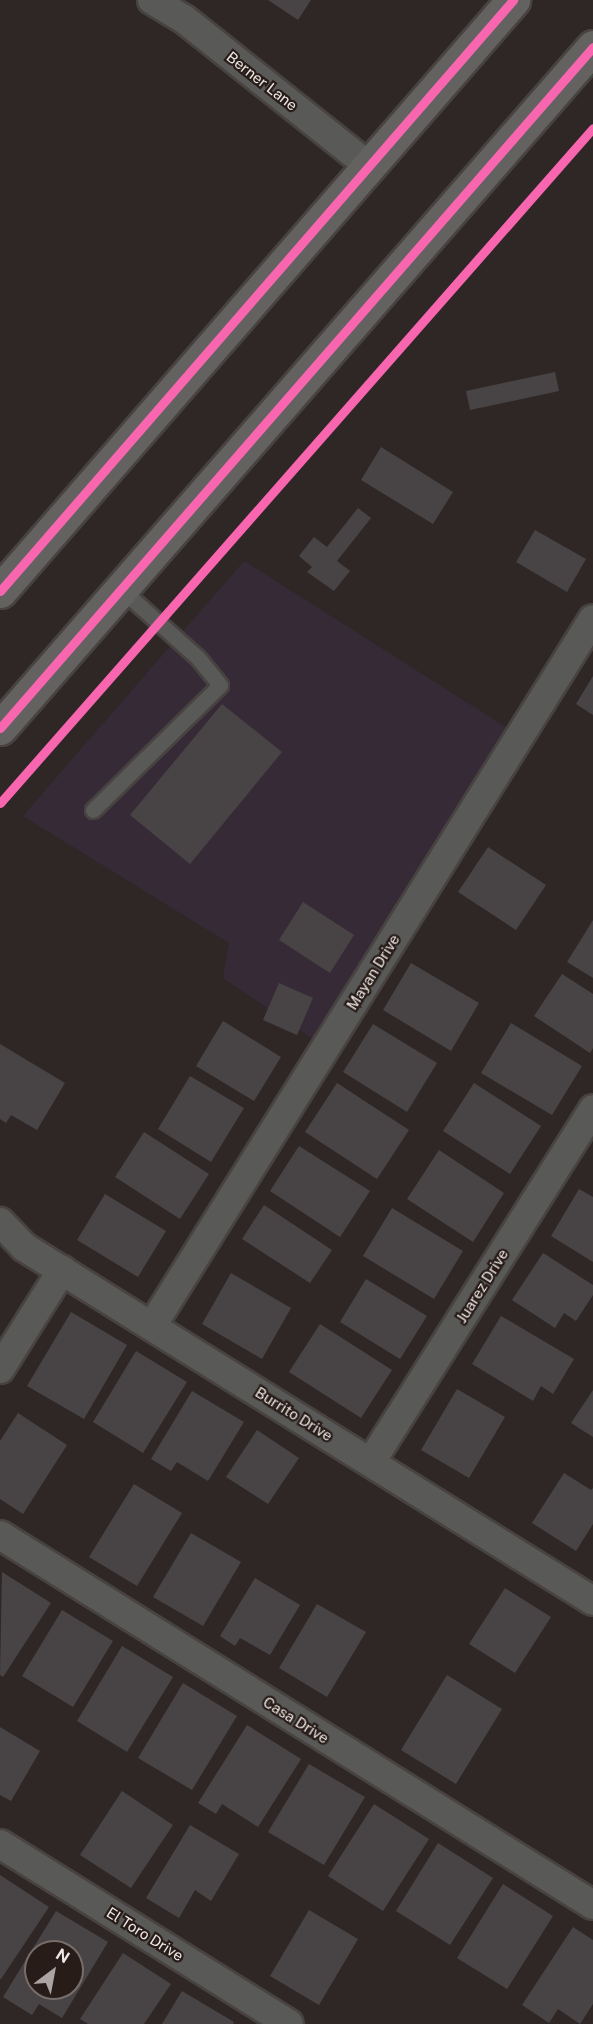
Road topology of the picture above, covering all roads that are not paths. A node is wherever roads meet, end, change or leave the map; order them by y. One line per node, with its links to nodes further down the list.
1 (152, 0): 4 (street, Berner Lane)
2 (513, 0): 4 (main road)
3 (593, 47): 5 (main road)
4 (369, 166): 6 (main road)
5 (122, 590): 8 (main road); 9 (lane)
6 (0, 591)
7 (593, 619): 13 (street, Mayan Drive)
8 (0, 728)
9 (93, 810)
10 (593, 1109): 15 (street, Juarez Drive)
11 (0, 1222): 12 (street, Burrito Drive)
12 (62, 1270): 13 (street, Burrito Drive); 14 (street)
13 (152, 1326): 15 (street, Burrito Drive)
14 (0, 1369)
15 (371, 1462): 17 (street, Burrito Drive)
16 (0, 1535): 19 (street, Casa Drive)
17 (592, 1598)
18 (0, 1844): 20 (street, El Toro Drive)
19 (593, 1905)
20 (289, 2024)

